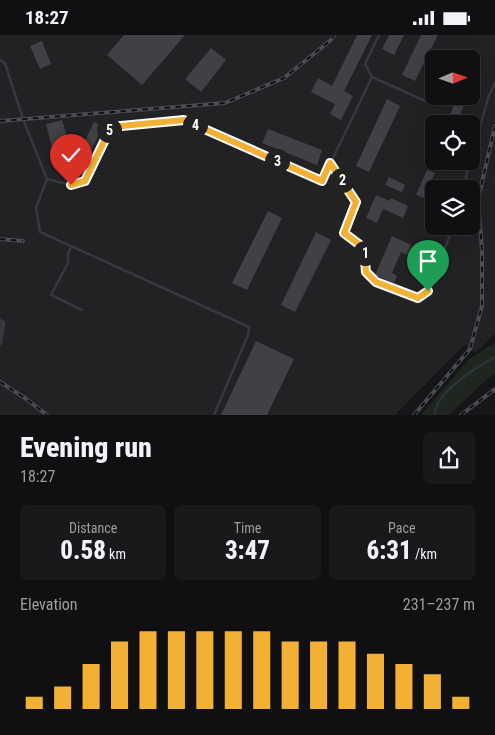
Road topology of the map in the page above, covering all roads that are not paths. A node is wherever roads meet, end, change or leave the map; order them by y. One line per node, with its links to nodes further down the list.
1 (379, 35): 3 (lane)
2 (0, 60): 8 (lane)
3 (372, 77): 5 (lane); 7 (lane)
4 (495, 83): 6 (lane)
5 (425, 101)
6 (480, 127)
7 (330, 163): 8 (lane); 9 (lane)
8 (47, 179): 10 (lane)
9 (450, 235)
10 (71, 246): 11 (lane); 14 (lane)
11 (82, 310)
12 (0, 321): 13 (street)
13 (0, 343)
14 (214, 415)

